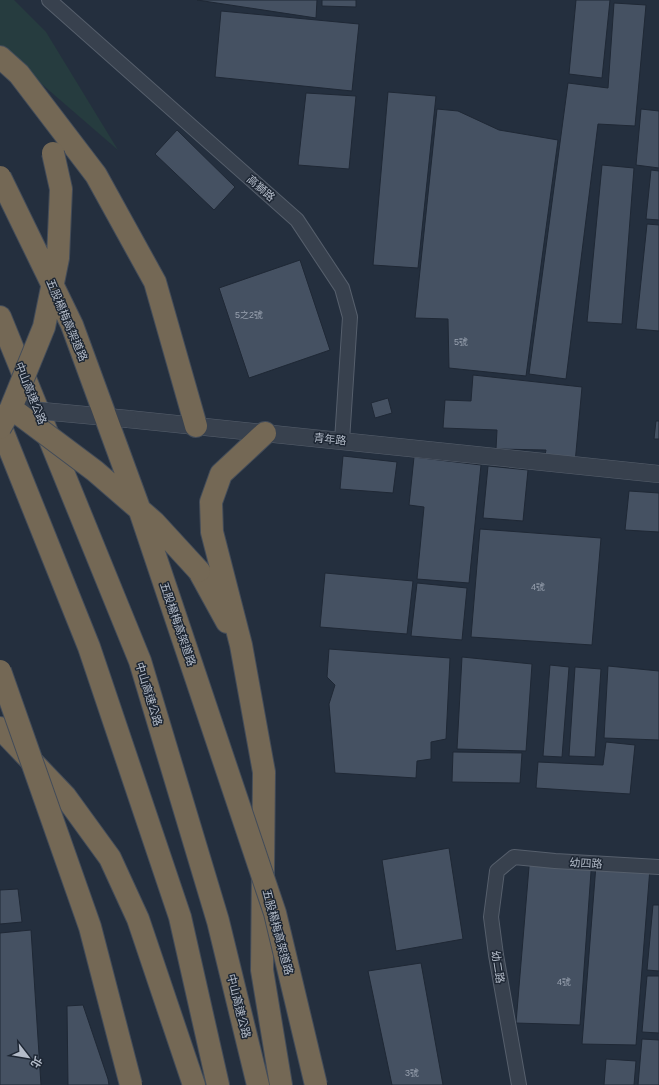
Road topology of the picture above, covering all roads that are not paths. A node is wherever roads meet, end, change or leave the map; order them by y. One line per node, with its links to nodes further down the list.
1 (49, 0): 10 (street, 高獅路)
2 (0, 57): 3 (highway)
3 (42, 104): 6 (highway, bridge); 7 (highway)
4 (0, 177): 22 (highway, 五股楊梅高架道路, bridge)
5 (0, 317): 20 (highway, 中山高速公路)
6 (3, 411): 7 (street, 青年路, bridge); 8 (highway, bridge); 12 (highway, bridge); 19 (highway)
7 (196, 426): 9 (street, 青年路)
8 (0, 428)
9 (265, 433): 10 (street, 青年路); 12 (highway)
10 (342, 441): 11 (street, 青年路)
11 (659, 474)
12 (240, 646): 21 (highway)
13 (0, 671): 17 (highway, bridge)
14 (0, 728): 18 (highway)
15 (514, 857): 16 (street, 幼四路); 23 (street, 幼二路)
16 (659, 867)
17 (131, 1085)
18 (194, 1085)
19 (218, 1085)
20 (258, 1085)
21 (281, 1085)
22 (316, 1085)
23 (519, 1085)

